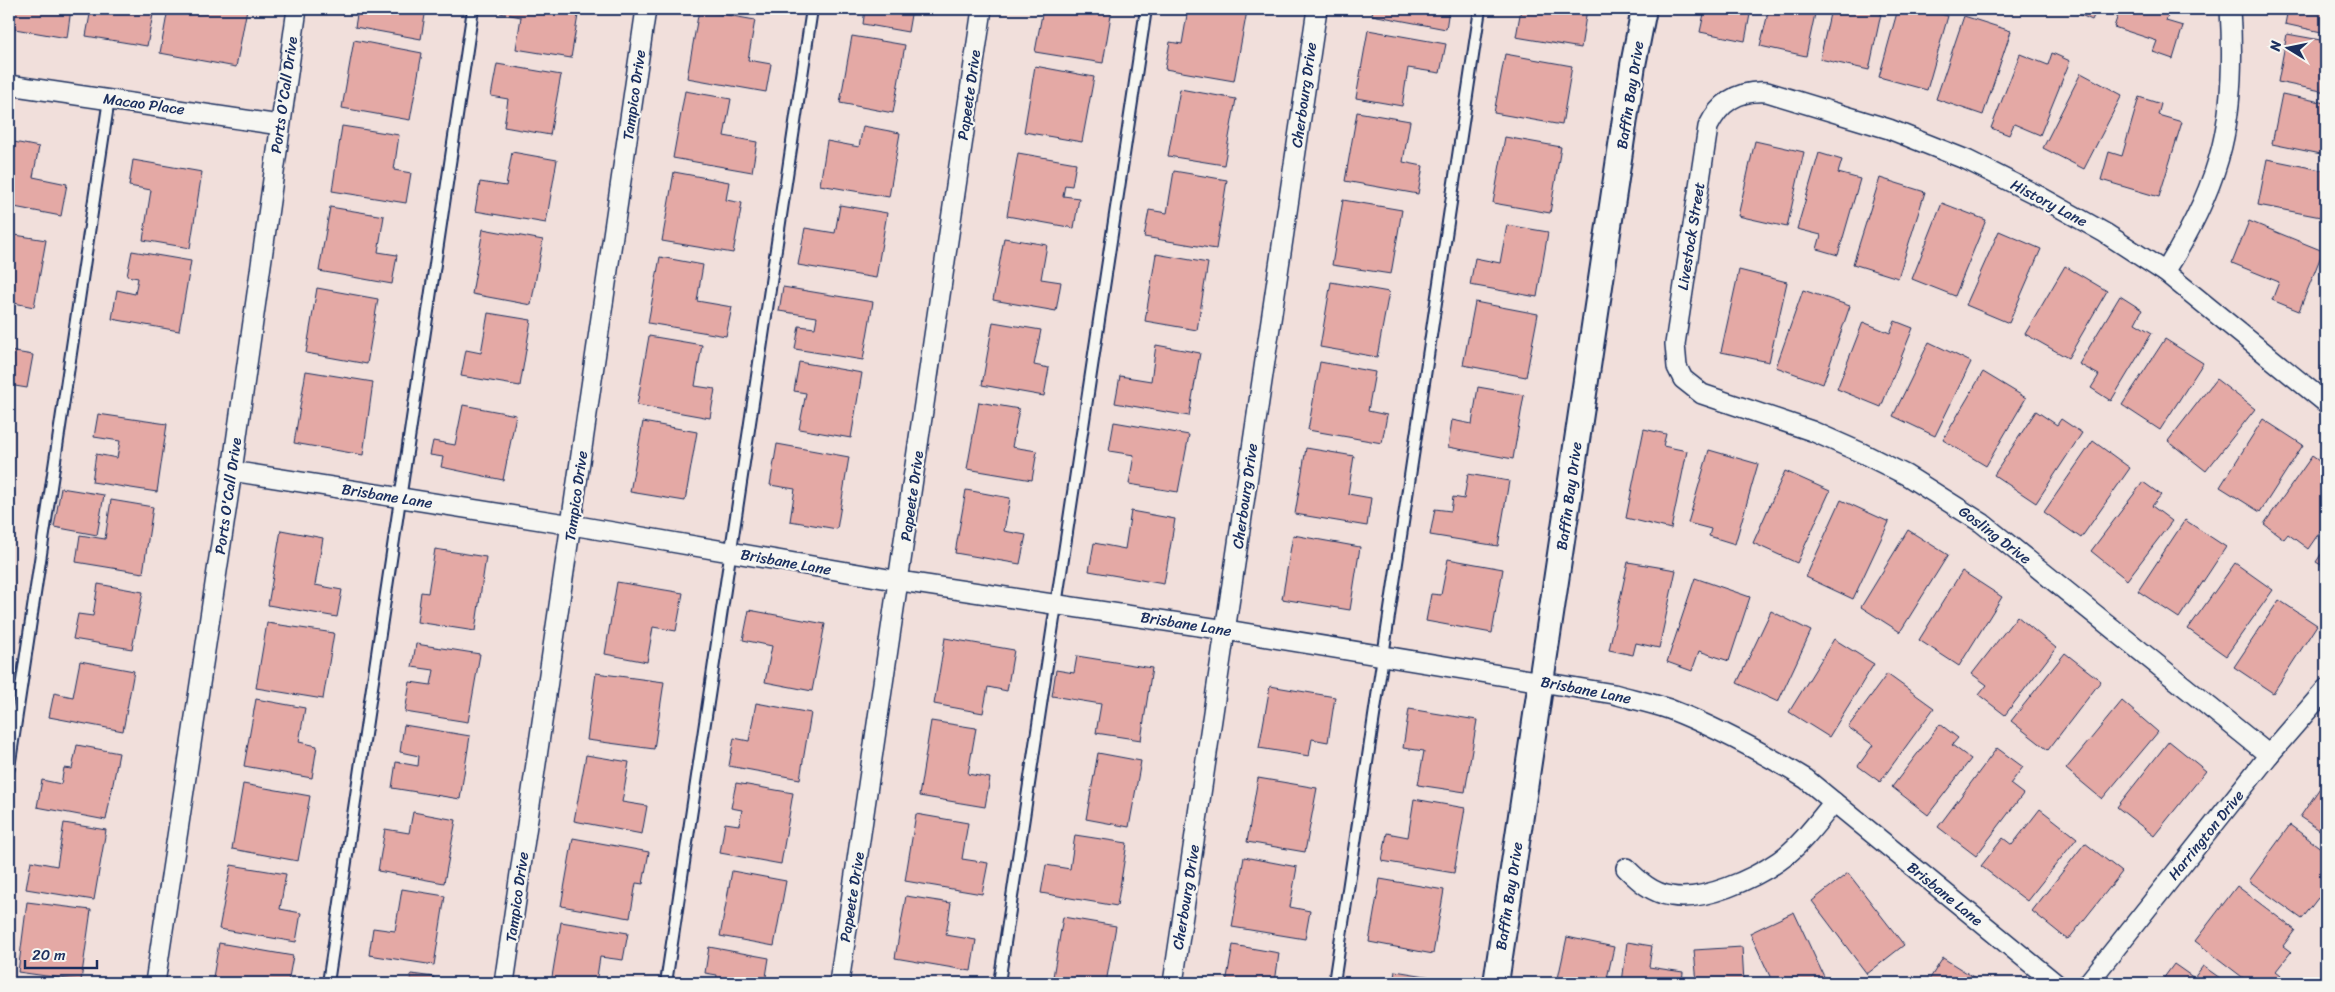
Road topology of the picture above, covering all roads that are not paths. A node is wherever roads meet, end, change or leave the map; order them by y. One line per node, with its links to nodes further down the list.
1 (297, 9): 14 (street, Ports O'Call Drive)
2 (473, 9): 19 (lane)
3 (646, 9): 20 (street, Tampico Drive)
4 (812, 9): 21 (lane)
5 (982, 9): 22 (street, Papeete Drive)
6 (1146, 9): 23 (lane)
7 (1317, 9): 24 (street, Cherbourg Drive)
8 (1480, 9): 25 (lane)
9 (1644, 9): 26 (street, Baffin Bay Drive)
10 (2230, 9): 15 (street)
11 (9, 84): 12 (street, Macao Place)
12 (109, 99): 14 (street, Macao Place); 29 (lane)
13 (1729, 99): 15 (street, History Lane); 16 (street, Livestock Street)
14 (280, 124): 18 (street, Ports O'Call Drive)
15 (2165, 272): 17 (street, History Lane)
16 (1683, 379): 28 (street, Gosling Drive)
17 (2326, 403)
18 (232, 471): 19 (street, Brisbane Lane); 32 (street, Ports O'Call Drive)
19 (399, 498): 20 (street, Brisbane Lane); 33 (lane)
20 (572, 525): 21 (street, Brisbane Lane); 34 (street, Tampico Drive)
21 (730, 552): 22 (street, Brisbane Lane); 35 (lane)
22 (900, 581): 23 (street, Brisbane Lane); 36 (street, Papeete Drive)
23 (1056, 605): 24 (street, Brisbane Lane); 37 (lane)
24 (1226, 630): 25 (street, Brisbane Lane); 38 (street, Cherbourg Drive)
25 (1383, 656): 26 (street, Brisbane Lane); 39 (lane)
26 (1542, 682): 30 (street, Brisbane Lane); 40 (street, Baffin Bay Drive)
27 (2326, 689): 28 (street, Harrington Drive)
28 (2269, 755): 42 (street, Harrington Drive)
29 (9, 768)
30 (1834, 802): 31 (street); 41 (street, Brisbane Lane)
31 (1626, 868)
32 (155, 983)
33 (328, 983)
34 (504, 983)
35 (666, 983)
36 (839, 983)
37 (999, 983)
38 (1173, 983)
39 (1334, 983)
40 (1496, 983)
41 (2055, 983)
42 (2088, 983)

